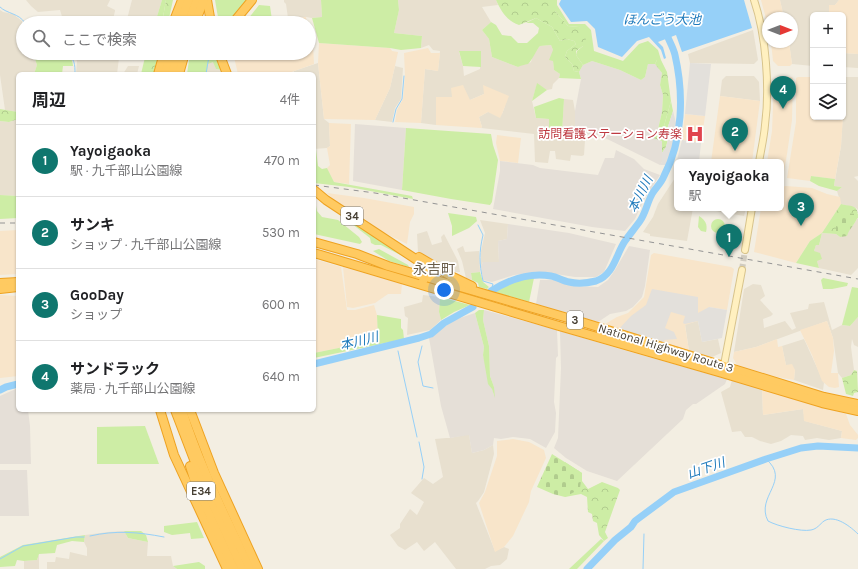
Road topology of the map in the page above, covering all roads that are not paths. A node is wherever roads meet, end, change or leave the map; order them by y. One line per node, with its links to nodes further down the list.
1 (176, 0): 8 (highway)
2 (182, 0): 9 (highway)
3 (189, 0): 10 (highway)
4 (212, 0): 14 (highway)
5 (252, 0): 15 (highway)
6 (754, 0): 30 (main road)
7 (203, 1): 11 (highway); 12 (highway); 13 (highway)
8 (173, 16)
9 (175, 16)
10 (183, 16)
11 (193, 16)
12 (198, 16)
13 (208, 16)
14 (215, 16)
15 (239, 16)
16 (162, 60): 23 (highway)
17 (169, 60): 24 (highway)
18 (176, 60): 25 (highway)
19 (184, 60): 26 (highway)
20 (185, 60): 27 (highway)
21 (222, 60): 28 (highway)
22 (224, 60): 29 (highway)
23 (159, 72)
24 (166, 72)
25 (173, 72)
26 (180, 72)
27 (184, 72)
28 (227, 72)
29 (227, 72)
30 (760, 159)
31 (316, 192): 33 (highway, 34)
32 (752, 211): 35 (main road)
33 (387, 239): 39 (highway, 34); 44 (highway, 34)
34 (316, 243): 36 (highway, National Highway Route 3 / 3)
35 (745, 250)
36 (347, 251): 39 (highway, National Highway Route 3 / 3); 41 (highway)
37 (316, 254): 41 (highway, National Highway Route 3 / 3)
38 (742, 270): 45 (main road)
39 (424, 277): 41 (highway); 44 (highway, National Highway Route 3 / 3)
40 (16, 282): 42 (highway)
41 (421, 285): 45 (highway, National Highway Route 3 / 3)
42 (2, 286): 43 (highway)
43 (16, 288)
44 (484, 294): 45 (highway, National Highway Route 3 / 3)
45 (723, 369): 46 (highway, National Highway Route 3 / 3); 47 (highway, National Highway Route 3 / 3)
46 (858, 404)
47 (858, 411)
48 (161, 412): 54 (highway)
49 (172, 412): 55 (highway, E34)
50 (176, 412): 56 (highway)
51 (183, 412): 53 (highway)
52 (191, 412): 53 (highway)
53 (254, 567)
54 (227, 569)
55 (235, 569)
56 (242, 569)

